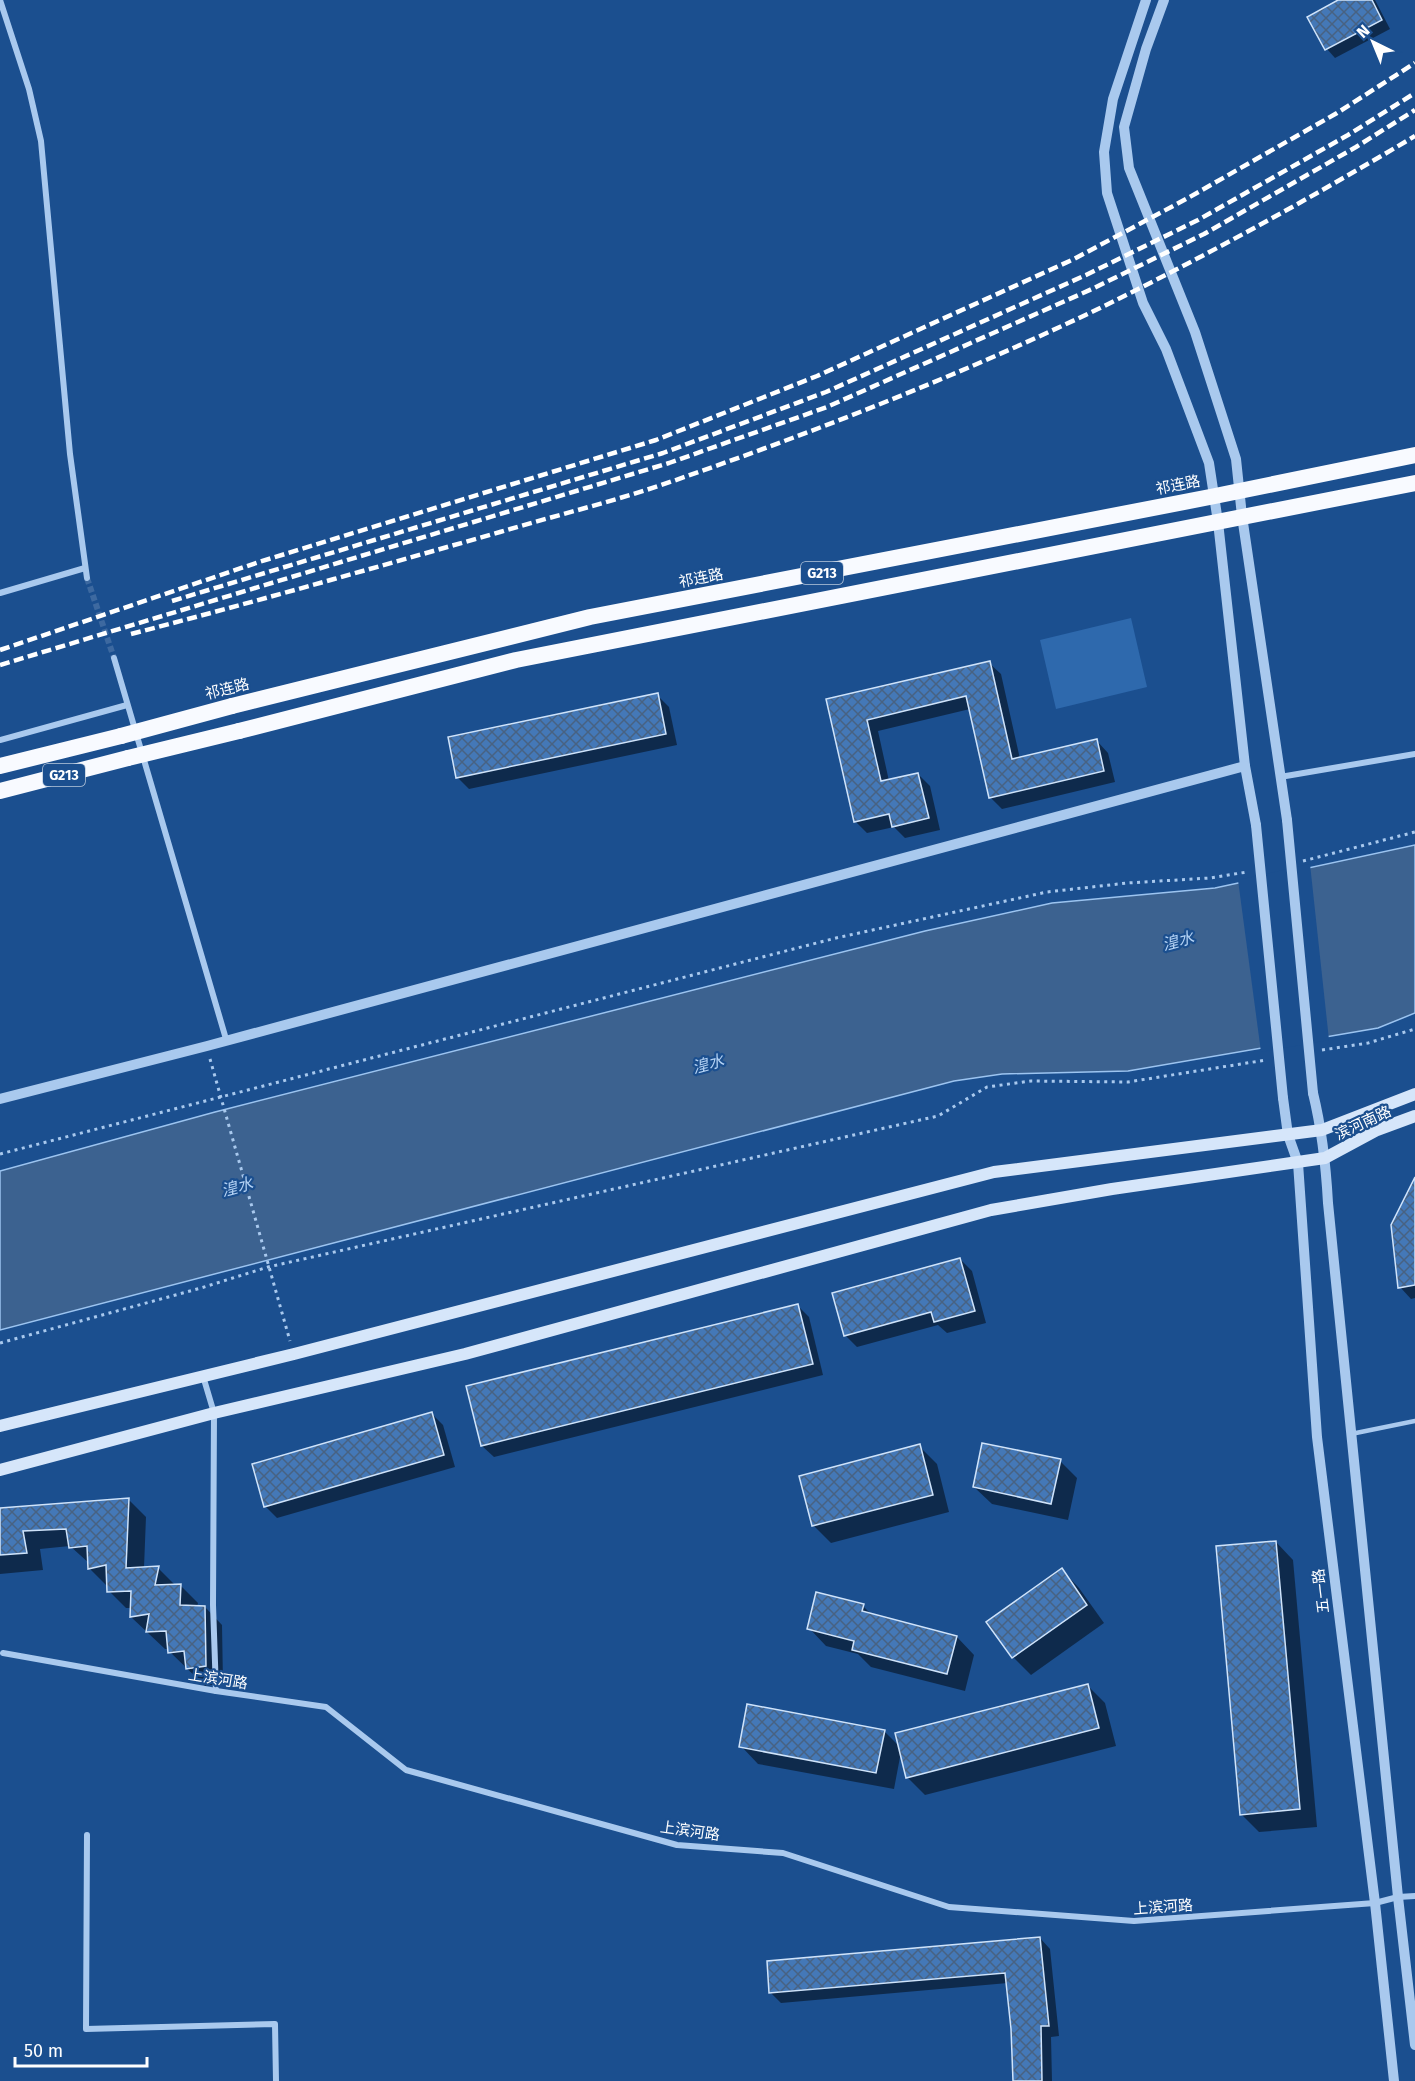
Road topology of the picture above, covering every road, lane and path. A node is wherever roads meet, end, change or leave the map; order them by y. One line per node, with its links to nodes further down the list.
1 (0, 0): 10 (street)
2 (1146, 0): 7 (street, 五一路)
3 (1164, 0): 6 (street)
4 (1415, 455): 6 (highway, 祁连路 / G213)
5 (1415, 483): 8 (highway, G213)
6 (1241, 490): 7 (highway, 祁连路 / G213); 8 (street)
7 (1215, 496): 9 (street, 五一路); 17 (highway, 祁连路 / G213, bridge)
8 (1242, 516): 9 (highway, G213); 19 (street)
9 (1218, 522): 18 (street, 五一路); 20 (highway, G213, bridge)
10 (85, 568): 11 (street); 12 (street)
11 (87, 578)
12 (0, 593)
13 (114, 658): 14 (street)
14 (127, 705): 15 (street); 25 (street)
15 (0, 740)
16 (1415, 754): 19 (street)
17 (0, 766)
18 (1245, 766): 25 (street); 34 (street, 五一路, bridge)
19 (1279, 777): 33 (street, bridge)
20 (0, 791)
21 (1415, 832): 22 (path)
22 (1300, 862)
23 (1255, 870): 30 (path)
24 (1415, 1029): 27 (path)
25 (226, 1039): 26 (street)
26 (207, 1046): 30 (path); 31 (street)
27 (1322, 1050)
28 (1276, 1058): 38 (path)
29 (1415, 1094): 33 (main road)
30 (220, 1096): 35 (path); 38 (path)
31 (0, 1100)
32 (1415, 1116): 36 (main road, 滨河南路)
33 (1322, 1130): 34 (main road); 36 (street)
34 (1288, 1135): 37 (street, 五一路); 40 (main road)
35 (0, 1154)
36 (1325, 1158): 37 (main road, 滨河南路); 45 (street)
37 (1298, 1163): 42 (main road, 滨河南路); 52 (street, 五一路)
38 (268, 1267): 39 (path); 40 (path)
39 (0, 1343)
40 (294, 1354): 41 (main road)
41 (203, 1376): 42 (street); 44 (main road)
42 (214, 1413): 46 (main road, 滨河南路); 48 (street)
43 (1415, 1421): 45 (lane)
44 (0, 1426)
45 (1351, 1434): 51 (street)
46 (0, 1470)
47 (3, 1653): 48 (street, 上滨河路)
48 (216, 1691): 52 (street, 上滨河路)
49 (87, 1836): 54 (street)
50 (1415, 1896): 51 (street, 上滨河路)
51 (1398, 1897): 52 (street, 上滨河路); 53 (street)
52 (1374, 1903): 55 (street, 五一路)
53 (1415, 2045)
54 (276, 2081)
55 (1394, 2081)

